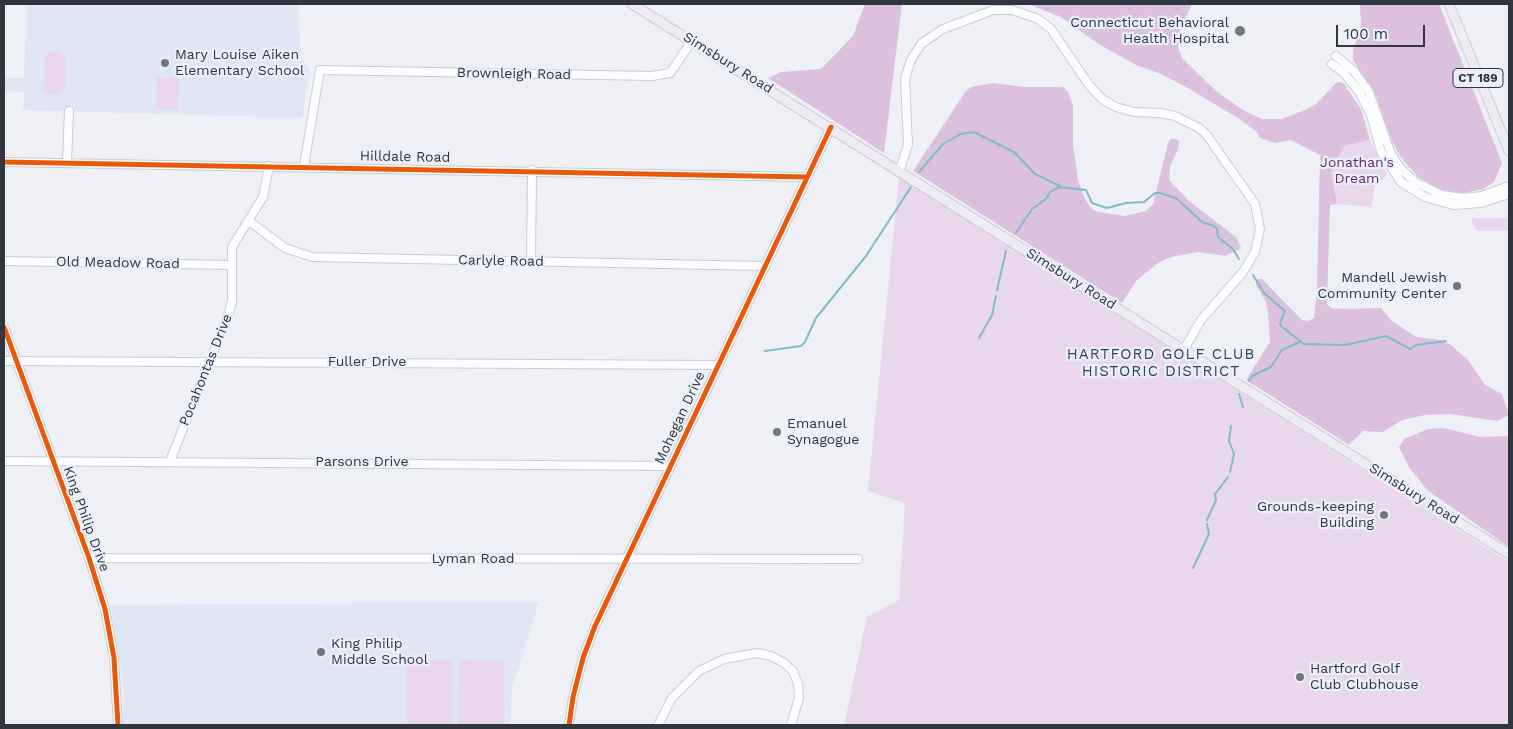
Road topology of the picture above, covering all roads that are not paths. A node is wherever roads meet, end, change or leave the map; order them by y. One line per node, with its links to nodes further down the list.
1 (632, 4): 3 (main road, Simsbury Road)
2 (1449, 4): 6 (main road, CT 189)
3 (692, 41): 5 (main road, Simsbury Road); 10 (street, Brownleigh Road)
4 (69, 111): 8 (street)
5 (831, 127): 12 (main road, Simsbury Road); 13 (street, Mohegan Drive)
6 (1509, 151)
7 (4, 162): 8 (street, Hilldale Road)
8 (68, 162): 9 (street, Hilldale Road)
9 (269, 166): 10 (street, Hilldale Road); 16 (street, Pocahontas Drive)
10 (304, 166): 11 (street, Hilldale Road)
11 (532, 170): 13 (street, Hilldale Road); 18 (street)
12 (899, 172): 22 (main road, Simsbury Road); 22 (street)
13 (806, 177): 20 (street, Mohegan Drive)
14 (1509, 186): 15 (street)
15 (1509, 194)
16 (250, 221): 18 (street, Carlyle Road); 19 (street, Pocahontas Drive)
17 (4, 261): 19 (street, Old Meadow Road)
18 (531, 262): 20 (street, Carlyle Road)
19 (232, 265): 24 (street, Pocahontas Drive)
20 (764, 266): 26 (street, Mohegan Drive)
21 (4, 328): 25 (street, King Philip Drive)
22 (1184, 349): 31 (main road, Simsbury Road)
23 (4, 361): 25 (street, Fuller Drive)
24 (210, 361): 25 (street, Fuller Drive); 26 (street, Fuller Drive); 29 (street, Pocahontas Drive)
25 (16, 362): 28 (street, King Philip Drive)
26 (718, 365): 30 (street, Mohegan Drive)
27 (4, 461): 28 (street, Parsons Drive)
28 (54, 461): 29 (street, Parsons Drive); 32 (street, King Philip Drive)
29 (170, 461): 30 (street, Parsons Drive)
30 (670, 466): 34 (street, Mohegan Drive)
31 (1509, 554)
32 (89, 558): 34 (street, Lyman Road); 35 (street, King Philip Drive)
33 (858, 559): 34 (street, Lyman Road)
34 (626, 560): 36 (street, Mohegan Drive)
35 (118, 725)
36 (570, 725)
37 (658, 725): 38 (street)
38 (791, 725)

